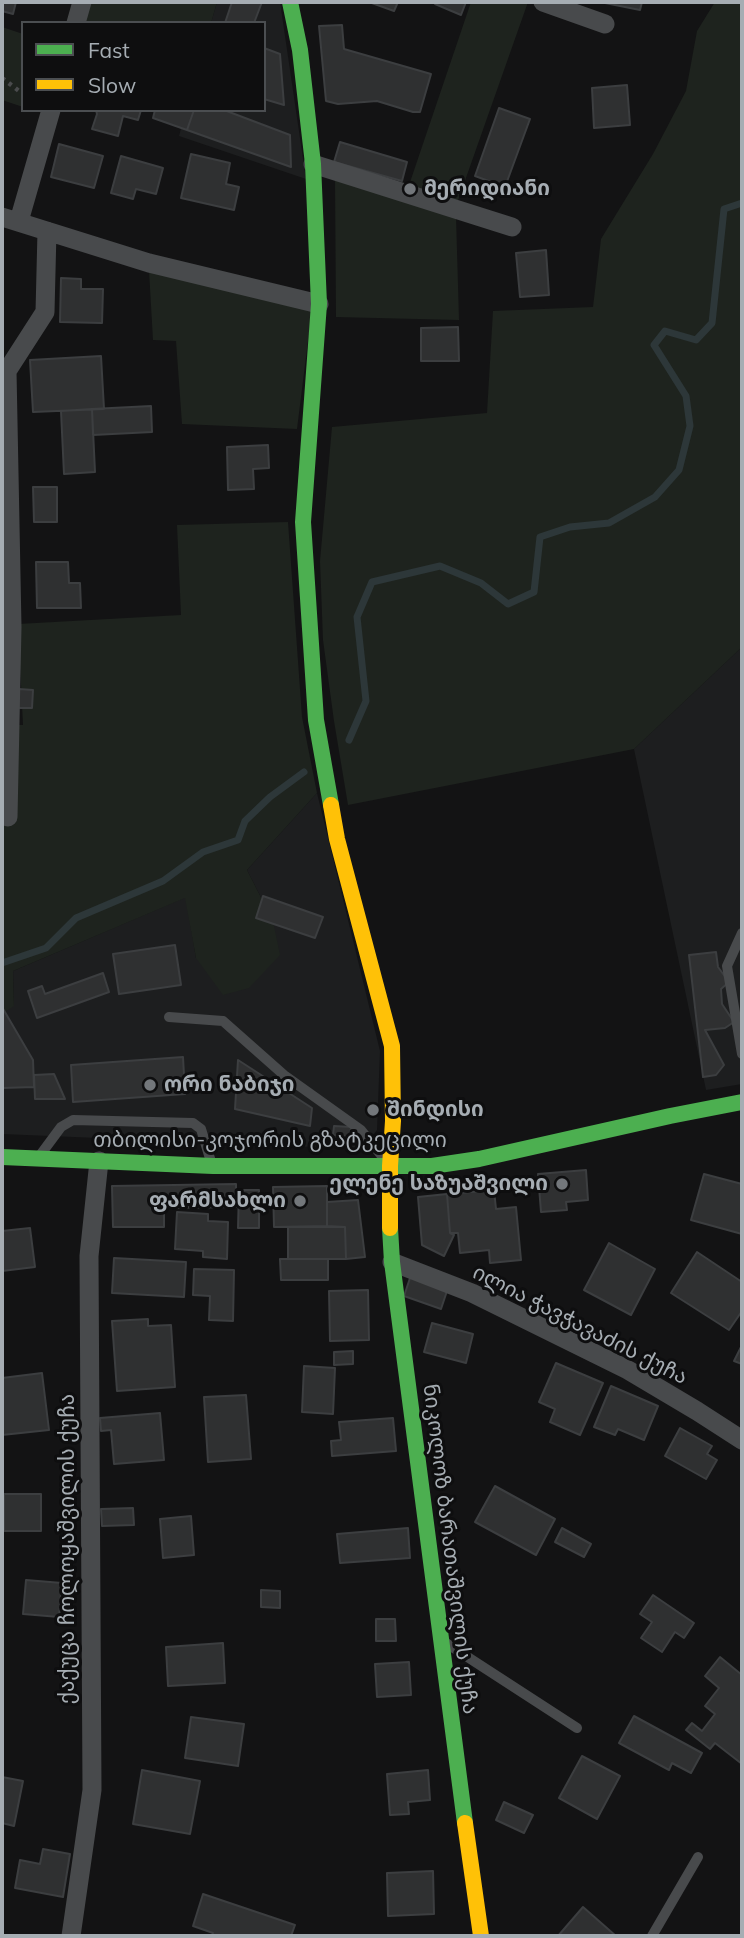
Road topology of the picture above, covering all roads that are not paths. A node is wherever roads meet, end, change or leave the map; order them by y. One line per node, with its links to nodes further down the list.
1 (82, 2): 4 (street)
2 (290, 2): 7 (main road, ნიკოლოზ ბარათაშვილის ქუჩა)
3 (542, 2): 5 (street)
4 (77, 21)
5 (605, 24)
6 (50, 112): 8 (street)
7 (313, 164): 9 (street); 11 (main road, ნიკოლოზ ბარათაშვილის ქუჩა)
8 (10, 219): 10 (street)
9 (512, 227)
10 (47, 231): 11 (street); 12 (street)
11 (319, 304): 21 (main road, ნიკოლოზ ბარათაშვილის ქუჩა)
12 (8, 817)
13 (742, 933): 15 (lane)
14 (169, 1017): 21 (lane)
15 (742, 1054)
16 (742, 1102): 21 (main road, თბილისი-კოჯორის გზატკეცილი)
17 (2, 1157): 18 (main road, თბილისი-კოჯორის გზატკეცილი)
18 (37, 1158): 19 (main road, თბილისი-კოჯორის გზატკეცილი); 20 (lane)
19 (99, 1161): 20 (main road, თბილისი-კოჯორის გზატკეცილი); 27 (street, ქაქუცა ჩოლოყაშვილის ქუჩა)
20 (213, 1166): 21 (main road, თბილისი-კოჯორის გზატკეცილი)
21 (390, 1166): 22 (main road, ნიკოლოზ ბარათაშვილის ქუჩა)
22 (392, 1262): 23 (street, ილია ჭავჭავაძის ქუჩა); 24 (main road, ნიკოლოზ ბარათაშვილის ქუჩა)
23 (742, 1440)
24 (440, 1639): 25 (lane); 28 (main road, ნიკოლოზ ბარათაშვილის ქუჩა)
25 (577, 1728)
26 (698, 1857): 29 (lane)
27 (71, 1936)
28 (481, 1936)
29 (652, 1936)

